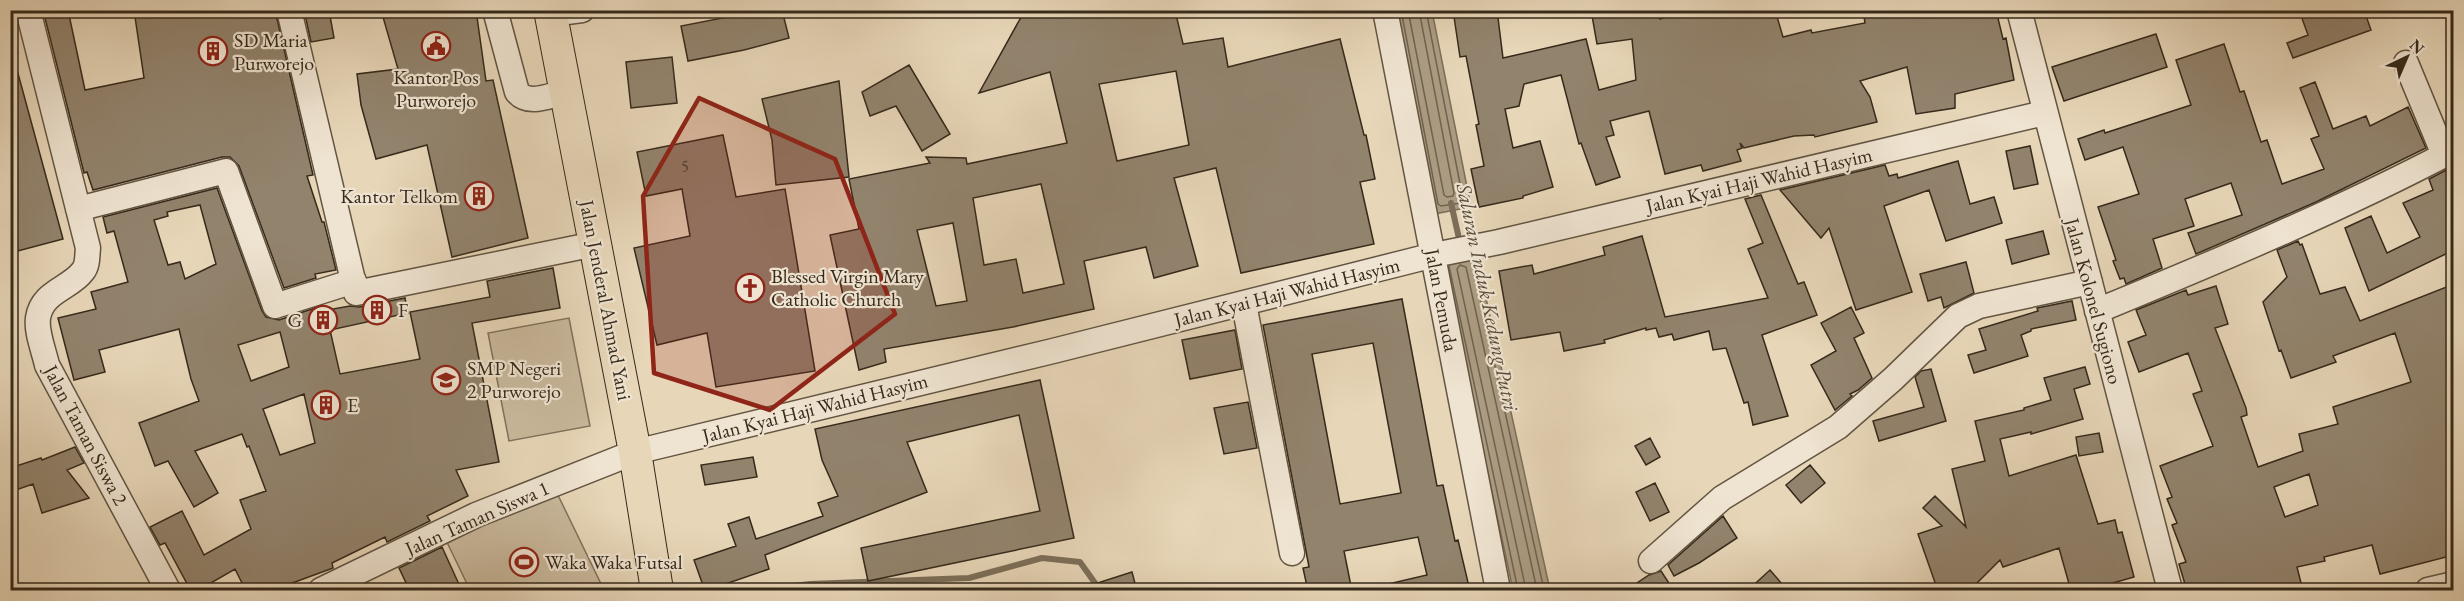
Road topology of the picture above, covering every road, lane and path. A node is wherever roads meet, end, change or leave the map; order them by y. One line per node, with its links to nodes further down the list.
1 (28, 10): 12 (street, Jalan Taman Siswa 2)
2 (289, 10): 15 (street)
3 (495, 10): 9 (street)
4 (582, 10): 7 (street)
5 (1385, 10): 14 (street, Jalan Pemuda)
6 (2019, 10): 10 (street, Jalan Kolonel Sugiono)
7 (551, 12): 9 (main road, Jalan Jenderal Ahmad Yani)
8 (2406, 63): 11 (street)
9 (566, 92): 13 (main road, Jalan Jenderal Ahmad Yani)
10 (2044, 112): 14 (street, Jalan Kyai Haji Wahid Hasyim); 16 (street, Jalan Kolonel Sugiono)
11 (2449, 153): 18 (street)
12 (78, 208): 15 (street); 23 (street, Jalan Taman Siswa 2)
13 (595, 244): 15 (street); 19 (main road, Jalan Jenderal Ahmad Yani)
14 (1434, 255): 17 (street, Jalan Kyai Haji Wahid Hasyim); 26 (street, Jalan Pemuda)
15 (354, 281)
16 (2090, 282): 18 (street, Jalan Kolonel Sugiono); 21 (street)
17 (1245, 304): 19 (street, Jalan Kyai Haji Wahid Hasyim); 20 (street)
18 (2097, 311): 27 (street, Jalan Kolonel Sugiono)
19 (635, 452): 24 (street, Jalan Taman Siswa 1); 25 (main road, Jalan Jenderal Ahmad Yani)
20 (1292, 553)
21 (1651, 561)
22 (2454, 584): 28 (street)
23 (168, 591)
24 (321, 591)
25 (657, 591)
26 (1498, 591)
27 (2170, 591)
28 (2428, 591)

